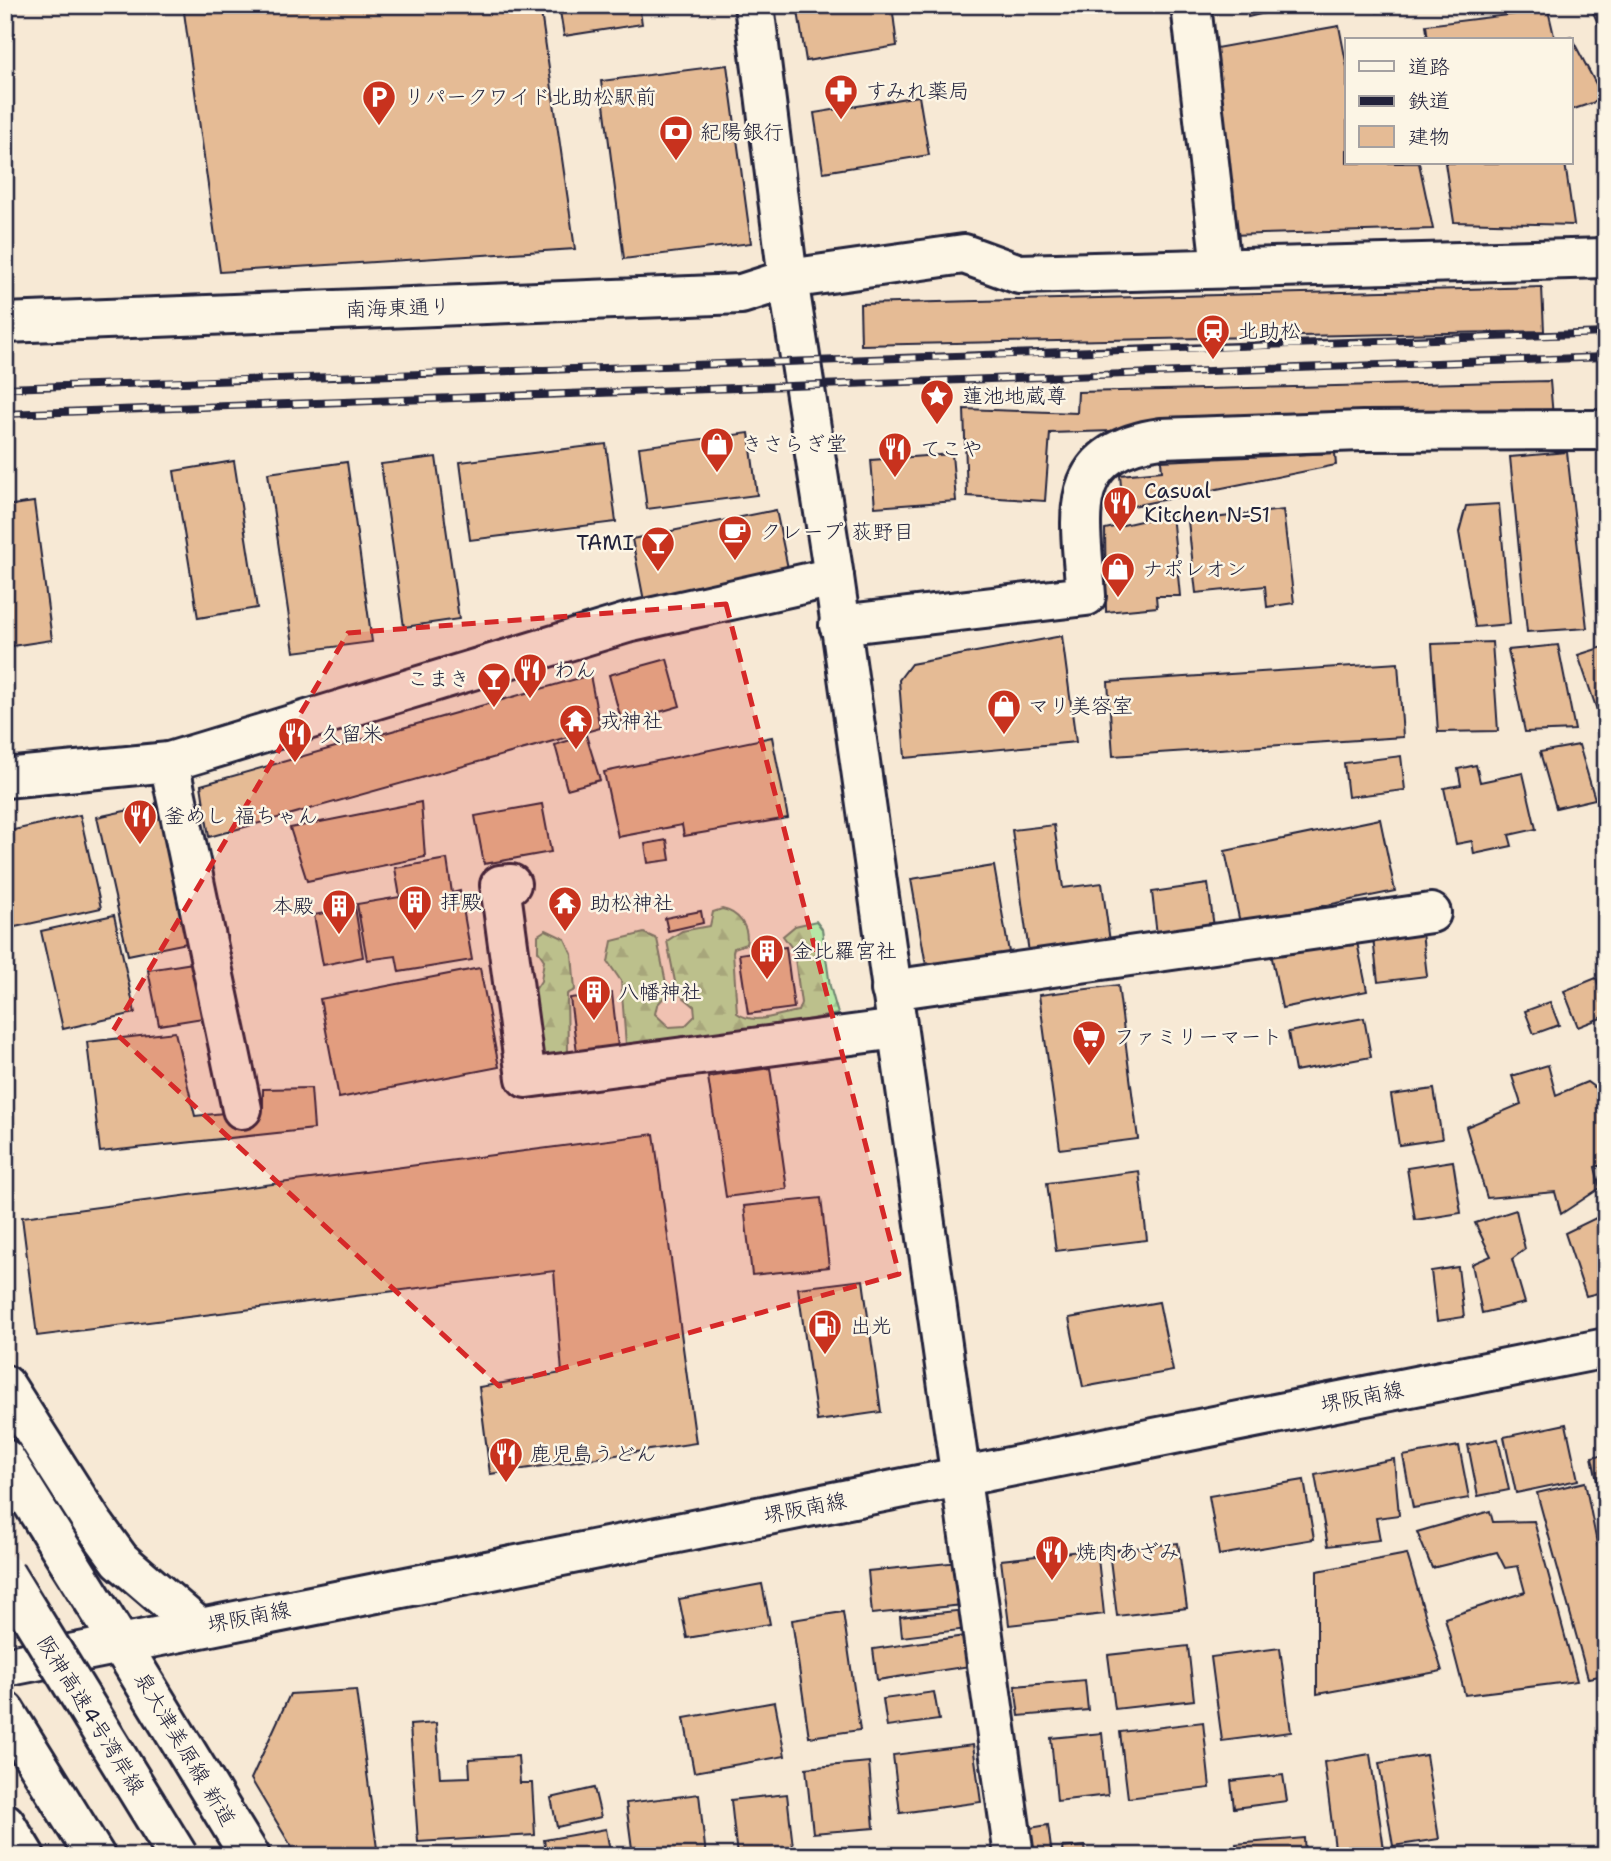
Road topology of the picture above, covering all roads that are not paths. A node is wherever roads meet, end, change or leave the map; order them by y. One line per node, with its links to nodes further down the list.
1 (754, 5): 5 (main road)
2 (1191, 5): 4 (main road)
3 (1606, 258): 4 (main road, 南海東通り)
4 (1221, 267): 5 (main road, 南海東通り)
5 (788, 279): 6 (main road, 南海東通り); 8 (main road)
6 (5, 323)
7 (1606, 430): 9 (main road)
8 (834, 577): 9 (main road); 10 (main road)
9 (839, 625): 14 (main road)
10 (169, 762): 11 (main road); 16 (main road)
11 (5, 778)
12 (510, 884): 15 (main road)
13 (1431, 913): 14 (main road)
14 (891, 990): 15 (main road)
15 (897, 1029): 20 (main road)
16 (242, 1109)
17 (1606, 1348): 20 (main road, 堺阪南線)
18 (5, 1385): 22 (main road)
19 (5, 1459): 23 (main road, 泉大津美原線 新道)
20 (960, 1477): 22 (main road, 堺阪南線); 31 (main road)
21 (5, 1574): 29 (main road, 阪神高速4号湾岸線, bridge)
22 (198, 1627): 23 (main road, 堺阪南線)
23 (120, 1643): 24 (main road, 堺阪南線); 30 (main road, 泉大津美原線 新道)
24 (5, 1667)
25 (5, 1711): 28 (main road)
26 (5, 1823): 27 (main road)
27 (25, 1856)
28 (95, 1856)
29 (178, 1856)
30 (250, 1856)
31 (1014, 1856)

